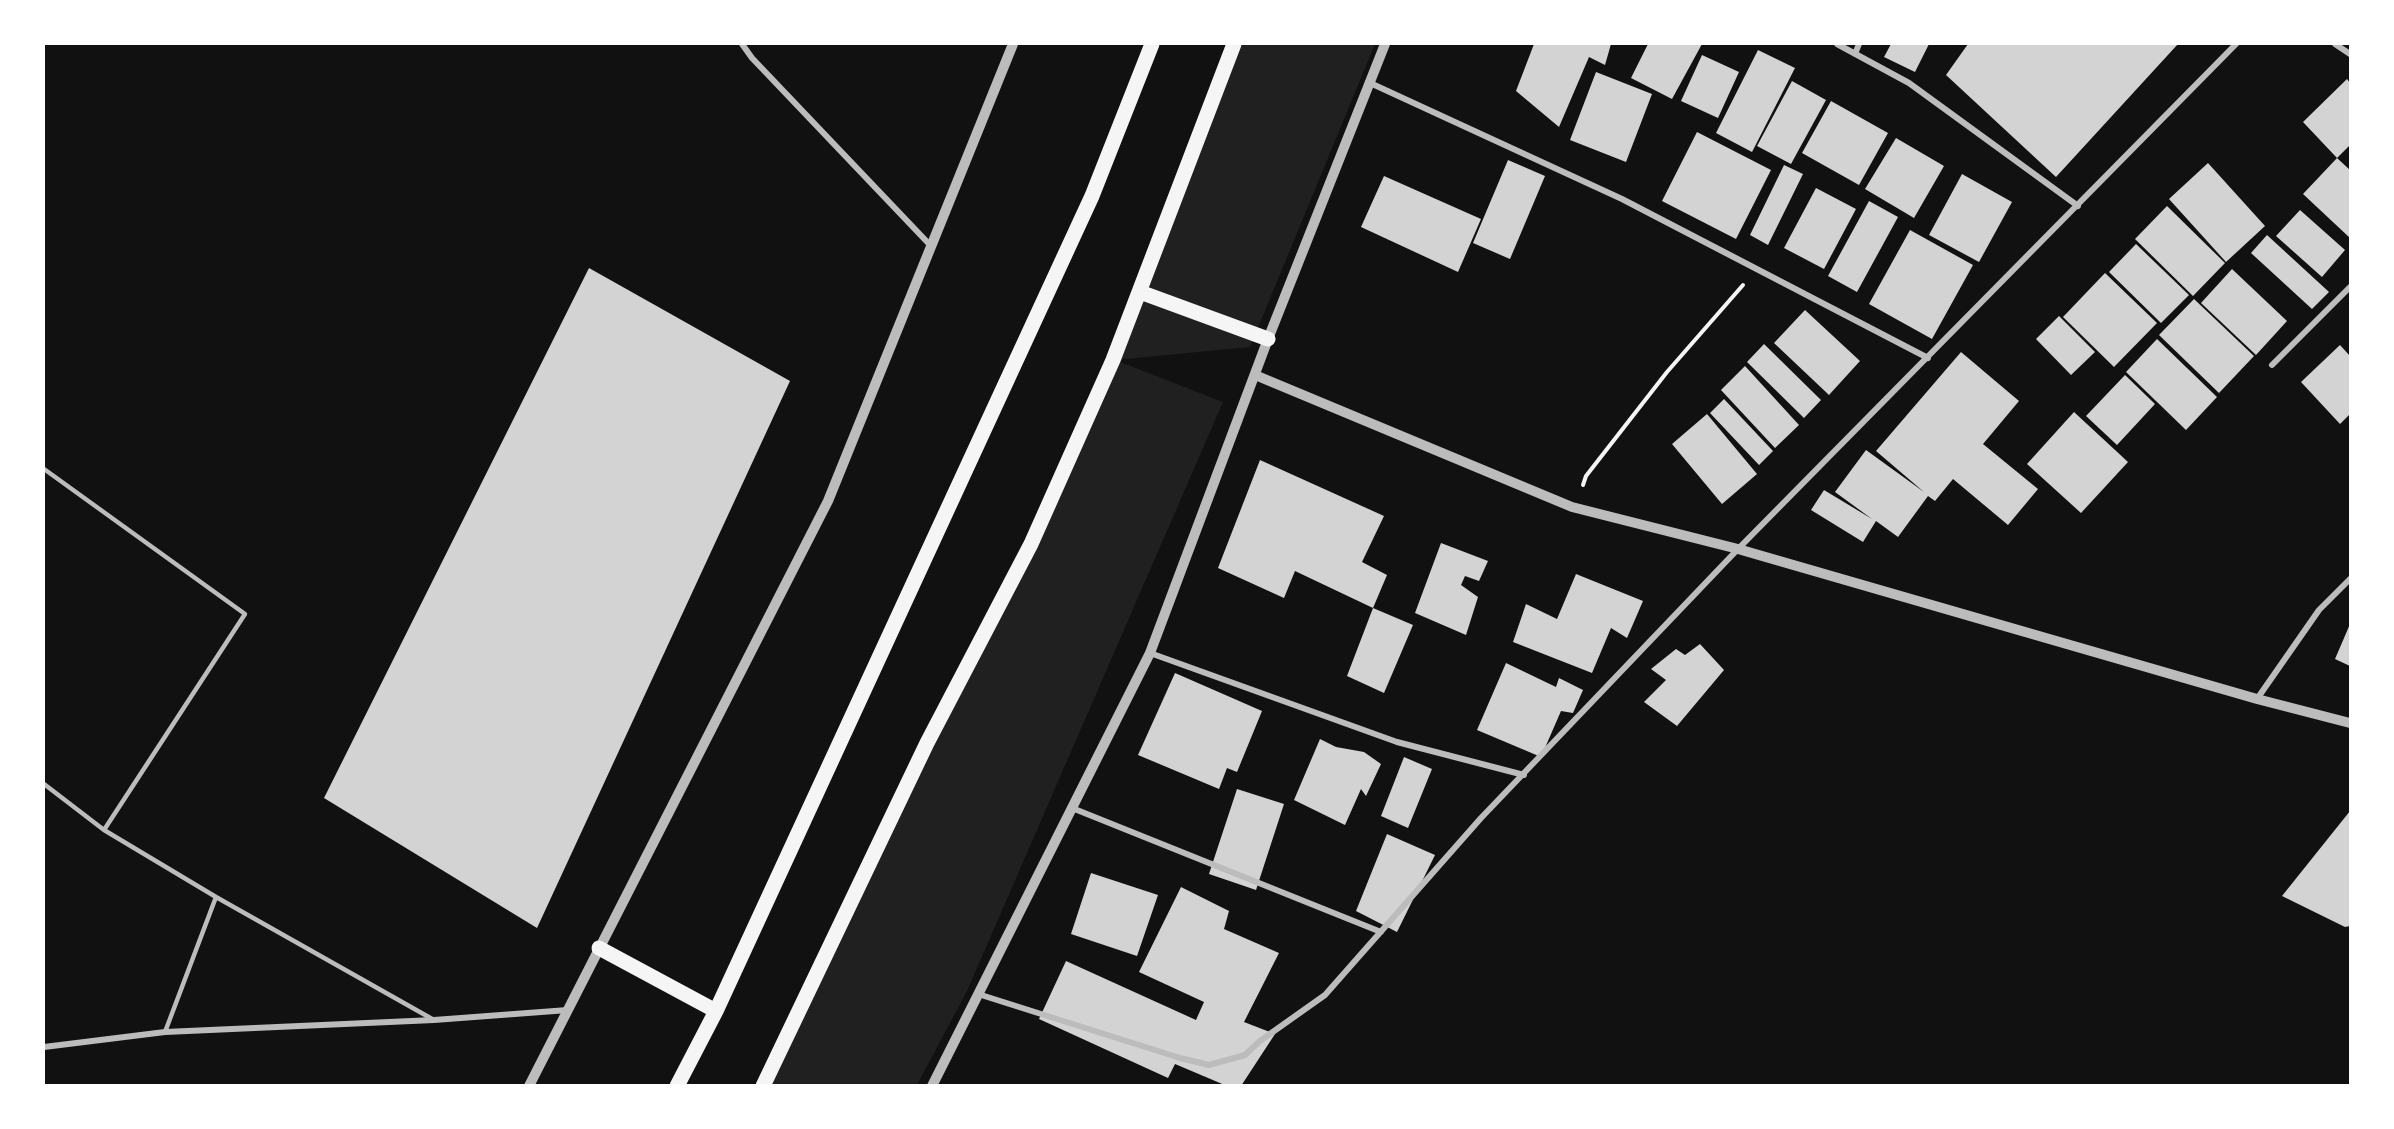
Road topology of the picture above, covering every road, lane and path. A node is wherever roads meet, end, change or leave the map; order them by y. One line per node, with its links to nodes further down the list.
1 (742, 44): 14 (street)
2 (1013, 44): 14 (street)
3 (1152, 44): 38 (main road)
4 (1234, 44): 17 (main road)
5 (1385, 44): 12 (street)
6 (1837, 44): 10 (street)
7 (1860, 44): 10 (street)
8 (2236, 44): 13 (street)
9 (2335, 44): 11 (street)
10 (1855, 54): 13 (street)
11 (2350, 54)
12 (1368, 82): 15 (street); 18 (street)
13 (2078, 206): 19 (street)
14 (931, 246): 35 (street)
15 (1758, 269): 19 (street); 23 (path)
16 (2350, 287): 20 (street)
17 (1140, 292): 18 (main road); 44 (main road)
18 (1268, 339): 21 (street)
19 (1928, 358): 24 (street)
20 (2272, 365)
21 (1255, 375): 23 (street); 26 (street)
22 (44, 469): 32 (lane)
23 (1572, 507): 24 (street)
24 (1738, 549): 27 (street); 29 (street)
25 (2350, 579): 27 (street)
26 (1150, 653): 29 (street); 31 (street)
27 (2257, 699): 28 (street)
28 (2350, 723)
29 (1524, 775): 34 (street)
30 (44, 784): 32 (lane)
31 (1072, 808): 34 (street); 36 (street)
32 (104, 830): 33 (lane)
33 (216, 897): 39 (lane); 40 (lane)
34 (1381, 932): 36 (street)
35 (599, 948): 37 (street); 38 (main road)
36 (978, 994): 45 (street)
37 (568, 1010): 39 (street); 42 (street)
38 (716, 1011): 43 (main road)
39 (434, 1020): 40 (street)
40 (165, 1032): 41 (street)
41 (44, 1047)
42 (529, 1086)
43 (677, 1086)
44 (763, 1086)
45 (932, 1086)

